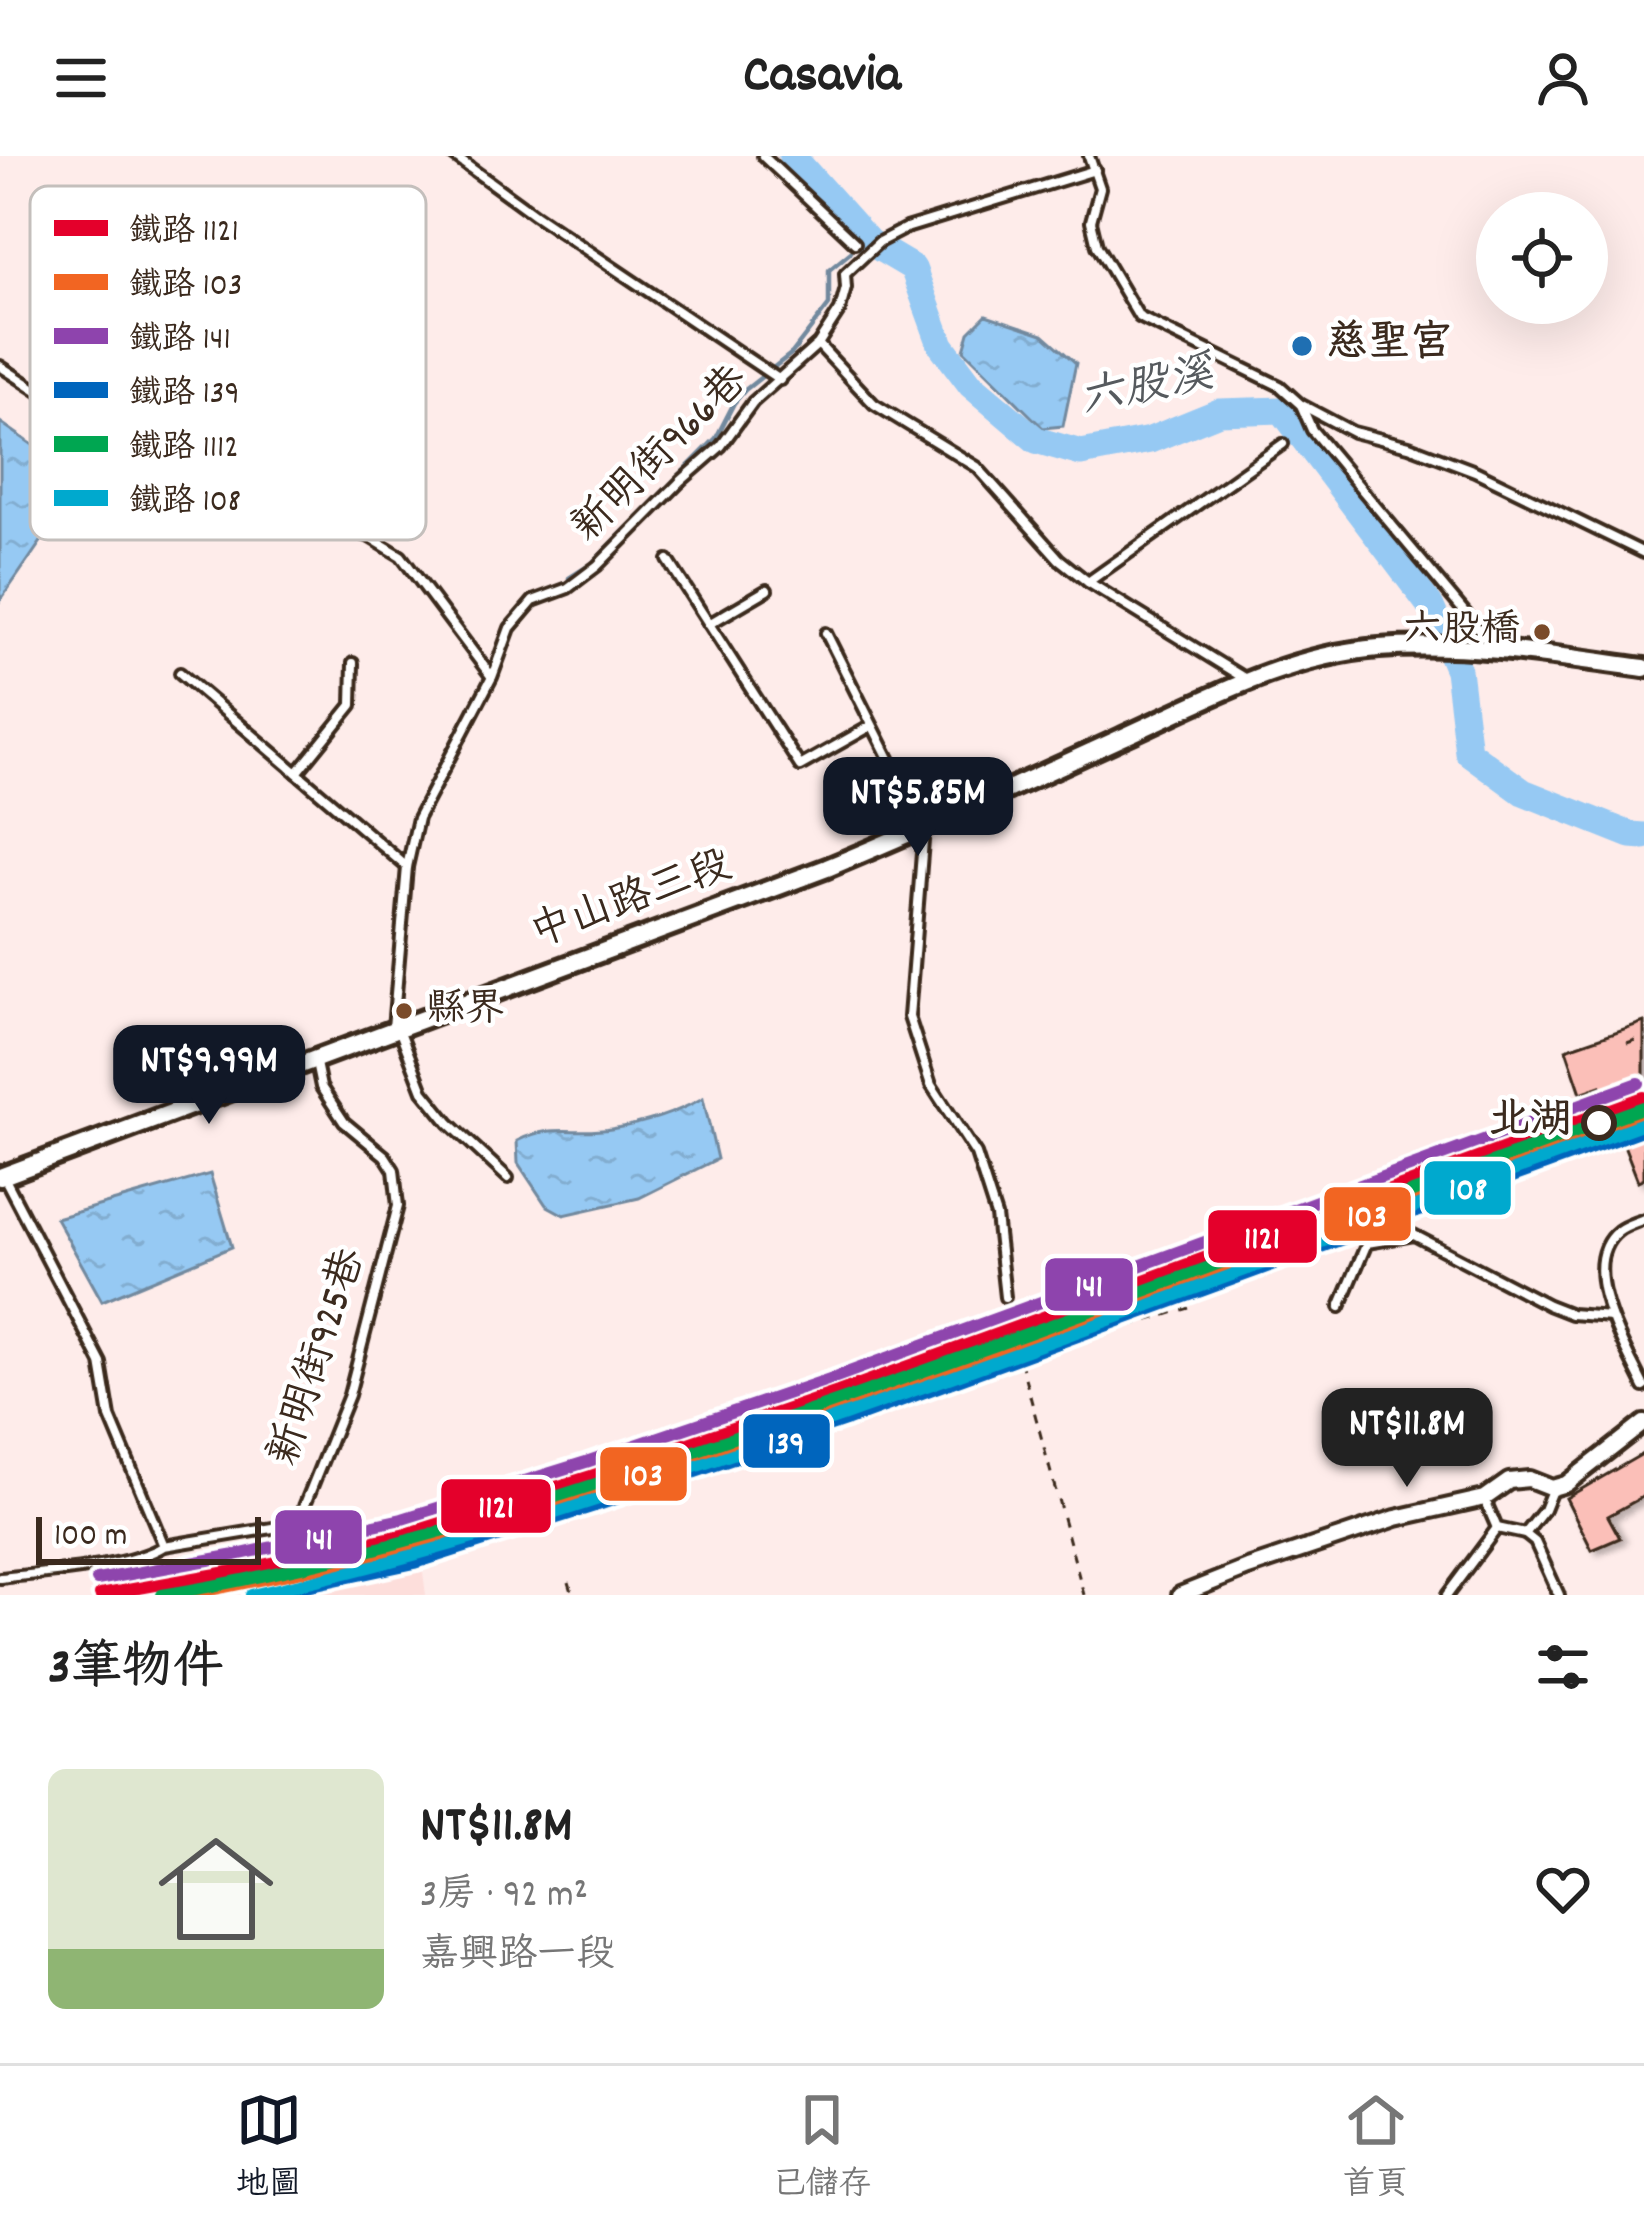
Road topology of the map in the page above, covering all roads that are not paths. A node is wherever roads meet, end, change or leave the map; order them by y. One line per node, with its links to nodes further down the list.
1 (454, 156): 8 (lane)
2 (763, 156): 5 (lane)
3 (1089, 156): 4 (lane)
4 (1095, 170): 6 (lane, 新明街966巷); 10 (lane)
5 (855, 243)
6 (818, 344): 8 (lane, 新明街966巷); 15 (lane)
7 (0, 365): 9 (lane)
8 (780, 380): 23 (lane, 新明街966巷)
9 (30, 385)
10 (1300, 404): 13 (lane); 19 (lane)
11 (1283, 444): 15 (lane)
12 (375, 540): 23 (lane)
13 (1644, 553)
14 (668, 560): 17 (lane)
15 (1088, 581): 24 (lane)
16 (767, 590): 17 (lane)
17 (709, 624): 25 (lane)
18 (826, 633): 25 (lane)
19 (1494, 647): 21 (street); 24 (street, 中山路三段)
20 (353, 663): 26 (lane)
21 (1644, 668)
22 (180, 673): 26 (lane)
23 (492, 677): 28 (lane, 新明街966巷)
24 (1249, 680): 27 (street, 中山路三段)
25 (871, 726): 27 (lane)
26 (297, 773): 28 (lane)
27 (924, 828): 29 (street, 中山路三段); 34 (lane)
28 (407, 867): 29 (lane, 新明街966巷)
29 (396, 1029): 30 (street, 中山路三段); 32 (lane)
30 (315, 1059): 31 (street, 中山路三段); 43 (lane, 新明街925巷)
31 (2, 1176): 43 (lane)
32 (508, 1178)
33 (1644, 1220): 36 (lane)
34 (1005, 1297)
35 (1340, 1307): 36 (lane)
36 (1611, 1317): 37 (lane)
37 (1644, 1387)
38 (1644, 1423): 39 (street)
39 (1552, 1488): 40 (street); 42 (lane)
40 (1485, 1498): 41 (lane); 45 (street)
41 (1497, 1528): 42 (lane); 46 (lane)
42 (1526, 1534): 47 (lane)
43 (164, 1546): 44 (lane)
44 (0, 1578)
45 (1180, 1595)
46 (1447, 1595)
47 (1559, 1595)

